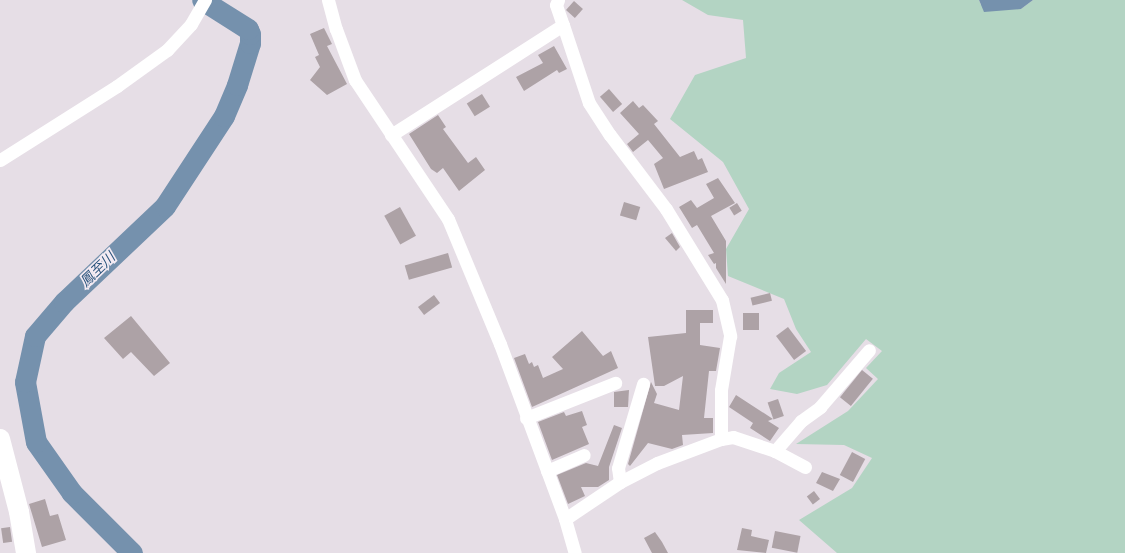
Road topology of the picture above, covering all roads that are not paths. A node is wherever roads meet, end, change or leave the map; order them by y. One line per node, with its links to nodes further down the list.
1 (205, 0): 6 (street)
2 (328, 0): 5 (street)
3 (557, 2): 4 (street)
4 (563, 25): 5 (street); 12 (street)
5 (391, 135): 10 (street)
6 (0, 160)
7 (869, 350): 13 (street)
8 (615, 383): 10 (street)
9 (643, 384): 17 (street)
10 (526, 418): 16 (street)
11 (0, 439): 19 (highway)
12 (721, 439): 13 (street); 17 (street)
13 (775, 451): 15 (street)
14 (584, 455): 16 (street)
15 (805, 467)
16 (547, 471): 18 (street)
17 (620, 482): 18 (street)
18 (565, 519): 20 (street)
19 (26, 553)
20 (575, 553)

